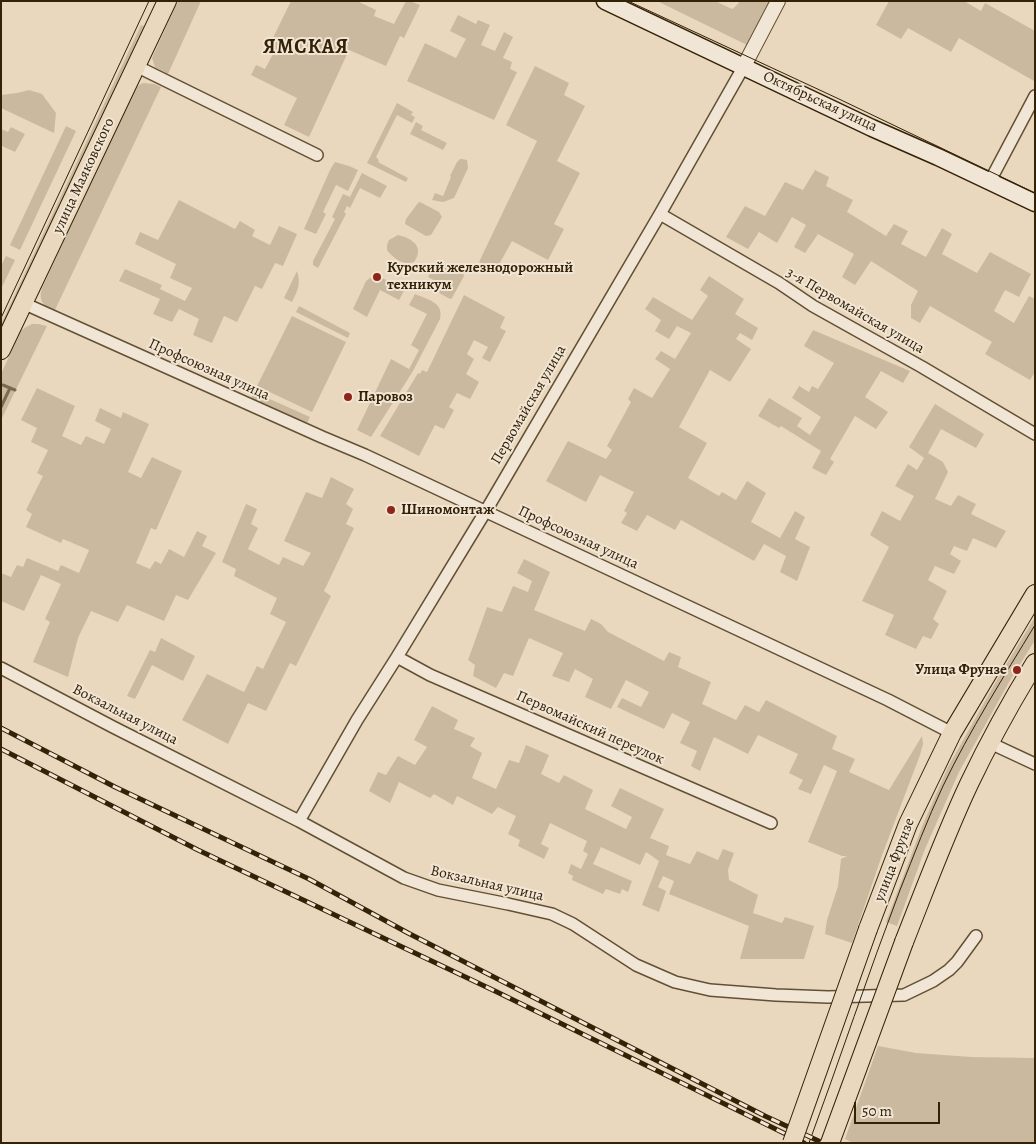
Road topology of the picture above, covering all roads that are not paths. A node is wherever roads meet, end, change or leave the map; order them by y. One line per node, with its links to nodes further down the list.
1 (167, 1): 4 (main road, улица Маяковского)
2 (605, 1): 5 (main road, Октябрьская улица)
3 (778, 1): 5 (street, Первомайская улица)
4 (136, 66): 7 (street); 11 (main road, улица Маяковского)
5 (744, 66): 8 (main road, Октябрьская улица); 10 (street, Первомайская улица)
6 (1035, 96): 8 (street)
7 (317, 155)
8 (990, 181): 9 (main road, Октябрьская улица)
9 (1035, 203)
10 (660, 214): 13 (street, 3-я Первомайская улица); 14 (street, Первомайская улица)
11 (23, 303): 12 (main road, улица Маяковского); 14 (street, Профсоюзная улица)
12 (1, 350)
13 (1035, 434)
14 (485, 511): 16 (street, Первомайская улица); 19 (street, Профсоюзная улица)
15 (1035, 594): 19 (main road, улица Фрунзе)
16 (397, 657): 22 (street, Первомайская улица); 23 (street, Первомайский переулок)
17 (1035, 663): 20 (main road)
18 (1, 668): 22 (street, Вокзальная улица)
19 (952, 733): 25 (main road, улица Фрунзе, bridge)
20 (990, 742): 21 (street); 26 (main road, bridge)
21 (1035, 764)
22 (299, 821): 24 (street, Вокзальная улица)
23 (771, 824)
24 (976, 936)
25 (792, 1143)
26 (830, 1143)

